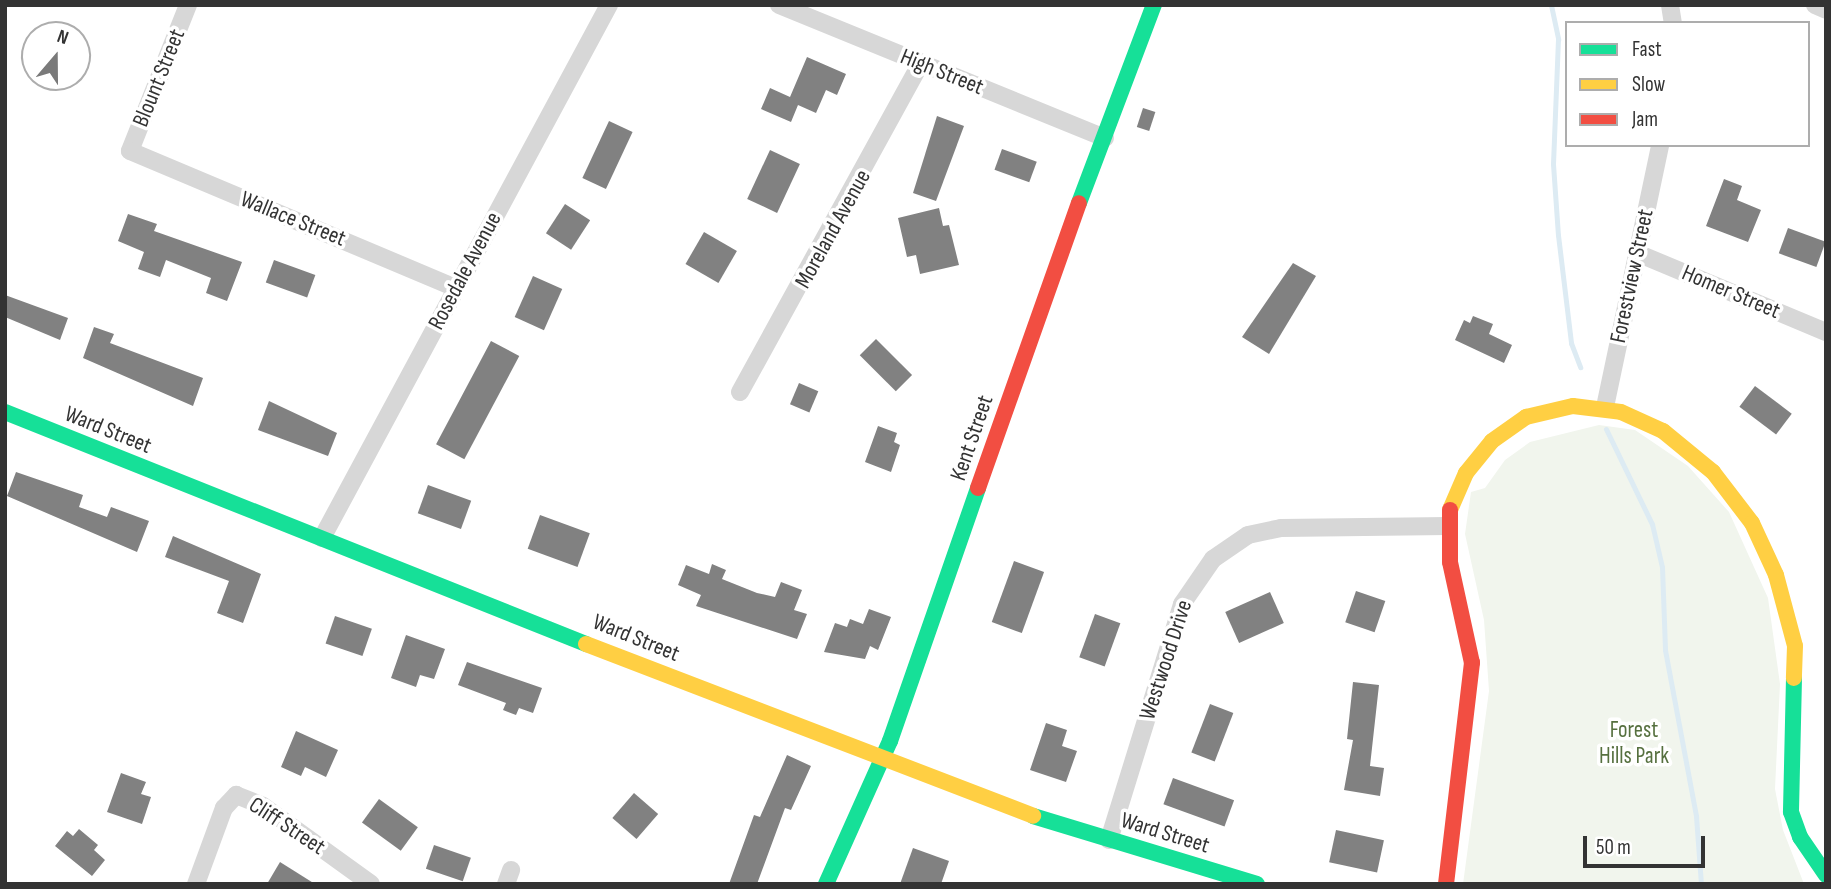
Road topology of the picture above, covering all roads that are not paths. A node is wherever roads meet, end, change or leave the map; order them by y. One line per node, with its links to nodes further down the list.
1 (188, 5): 10 (street, Blount Street)
2 (609, 5): 12 (street, Rosedale Avenue)
3 (779, 5): 7 (street, High Street)
4 (1154, 5): 8 (street, Kent Street)
5 (1815, 5): 6 (street)
6 (1826, 10)
7 (921, 63): 8 (street, High Street); 14 (street, Moreland Avenue)
8 (1105, 138): 19 (street, Kent Street)
9 (1660, 147): 11 (street, Forestview Street)
10 (130, 151): 12 (street, Wallace Street)
11 (1637, 253): 13 (street, Homer Street); 15 (street, Forestview Street)
12 (456, 288): 18 (street, Rosedale Avenue)
13 (1826, 332)
14 (740, 392)
15 (1605, 407): 17 (street); 21 (street)
16 (5, 412): 18 (street, Ward Street)
17 (1448, 526): 20 (street, Westwood Drive); 26 (street)
18 (322, 538): 19 (street, Ward Street)
19 (882, 762): 20 (street, Ward Street); 24 (street, Kent Street)
20 (1109, 840): 25 (street, Ward Street)
21 (1826, 875)
22 (196, 884): 23 (street, Cliff Street)
23 (371, 884)
24 (826, 884)
25 (1257, 884)
26 (1446, 884)

